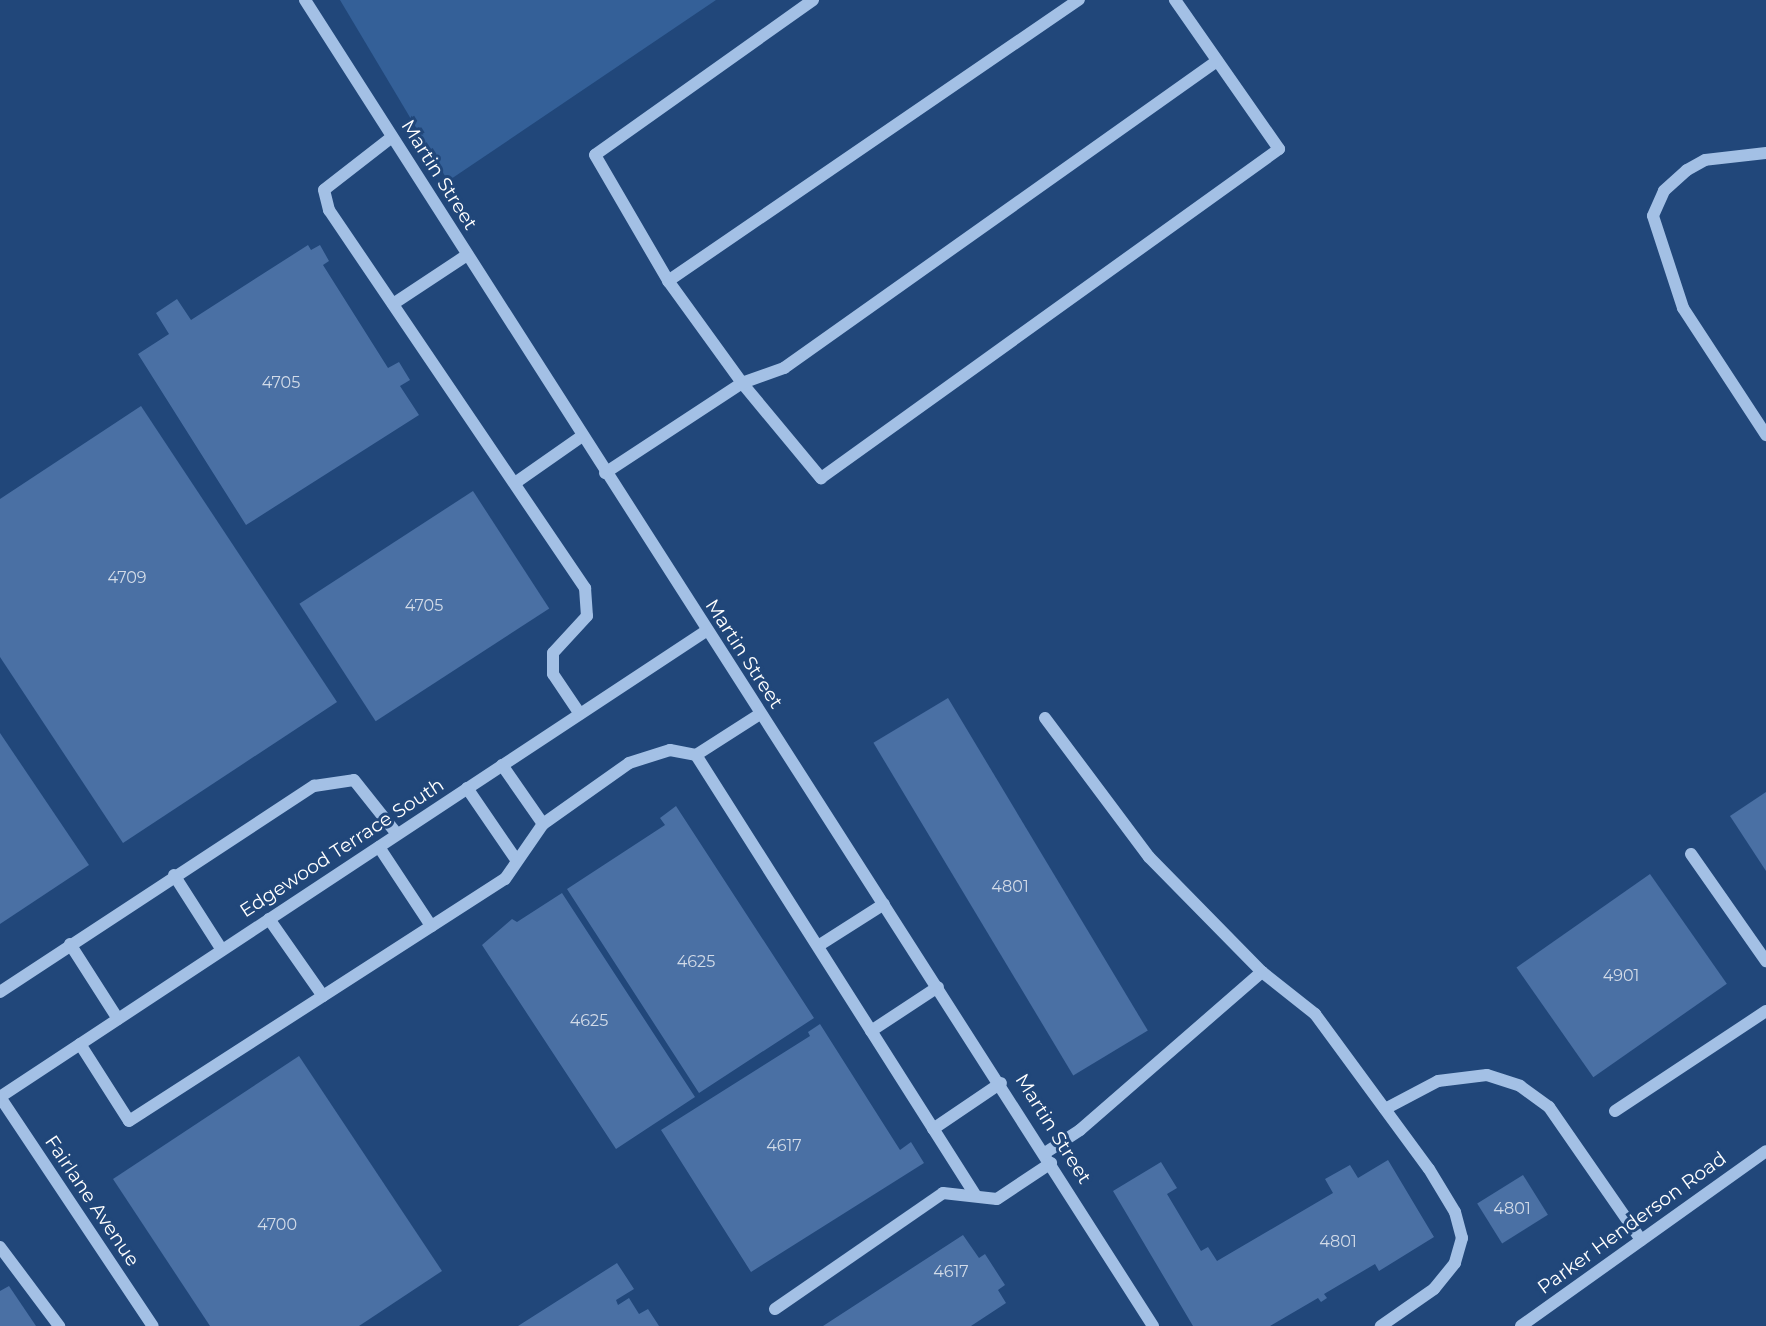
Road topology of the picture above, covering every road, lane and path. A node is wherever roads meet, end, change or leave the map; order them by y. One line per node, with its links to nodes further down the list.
1 (305, 0): 6 (street, Martin Street)
2 (813, 0): 9 (street)
3 (1079, 0): 9 (street)
4 (1175, 0): 5 (street)
5 (1217, 61): 11 (street); 11 (street)
6 (392, 137): 8 (street, Martin Street); 10 (street)
7 (1766, 153): 12 (street)
8 (467, 255): 10 (street); 13 (street, Martin Street)
9 (668, 281): 11 (street)
10 (393, 304): 15 (street)
11 (742, 383): 14 (street)
12 (1766, 435)
13 (582, 436): 14 (street, Martin Street); 15 (street)
14 (605, 473): 16 (street, Martin Street)
15 (515, 483): 17 (street)
16 (706, 631): 17 (street, Edgewood Terrace South); 18 (street, Martin Street)
17 (580, 714): 21 (street, Edgewood Terrace South)
18 (760, 714): 20 (street); 29 (street, Martin Street)
19 (1045, 718): 36 (street)
20 (696, 755): 23 (street); 33 (street)
21 (502, 765): 22 (street, Edgewood Terrace South); 23 (street)
22 (467, 788): 24 (street, Edgewood Terrace South); 27 (street)
23 (543, 824): 27 (street)
24 (397, 834): 25 (street, Edgewood Terrace South); 28 (street)
25 (379, 847): 30 (street, Edgewood Terrace South); 31 (street)
26 (1691, 854): 35 (street)
27 (517, 862): 31 (street)
28 (174, 875): 32 (street); 34 (street)
29 (884, 904): 33 (street); 37 (street, Martin Street)
30 (269, 919): 34 (street, Edgewood Terrace South); 39 (street)
31 (431, 926): 39 (street)
32 (70, 944): 38 (street); 41 (street)
33 (818, 946): 42 (street)
34 (222, 950): 41 (street, Edgewood Terrace South)
35 (1766, 961)
36 (1262, 972): 46 (street); 50 (street)
37 (938, 987): 42 (street); 44 (street, Martin Street)
38 (0, 992)
39 (323, 996): 43 (street)
40 (1766, 1010): 47 (street)
41 (118, 1019): 43 (street, Edgewood Terrace South)
42 (871, 1031): 48 (street)
43 (80, 1044): 45 (street, Edgewood Terrace South)
44 (1001, 1083): 48 (street); 50 (street, Martin Street)
45 (0, 1097): 56 (street, Fairlane Avenue)
46 (1385, 1109): 52 (street); 58 (street)
47 (1615, 1111)
48 (933, 1129): 51 (street)
49 (1764, 1156): 52 (street, Parker Henderson Road)
50 (1048, 1158): 51 (street); 57 (street, Martin Street)
51 (976, 1196): 54 (street)
52 (1641, 1240): 59 (street, Parker Henderson Road)
53 (0, 1247): 55 (street)
54 (775, 1309)
55 (59, 1326)
56 (153, 1326)
57 (1153, 1326)
58 (1381, 1326)
59 (1521, 1326)

